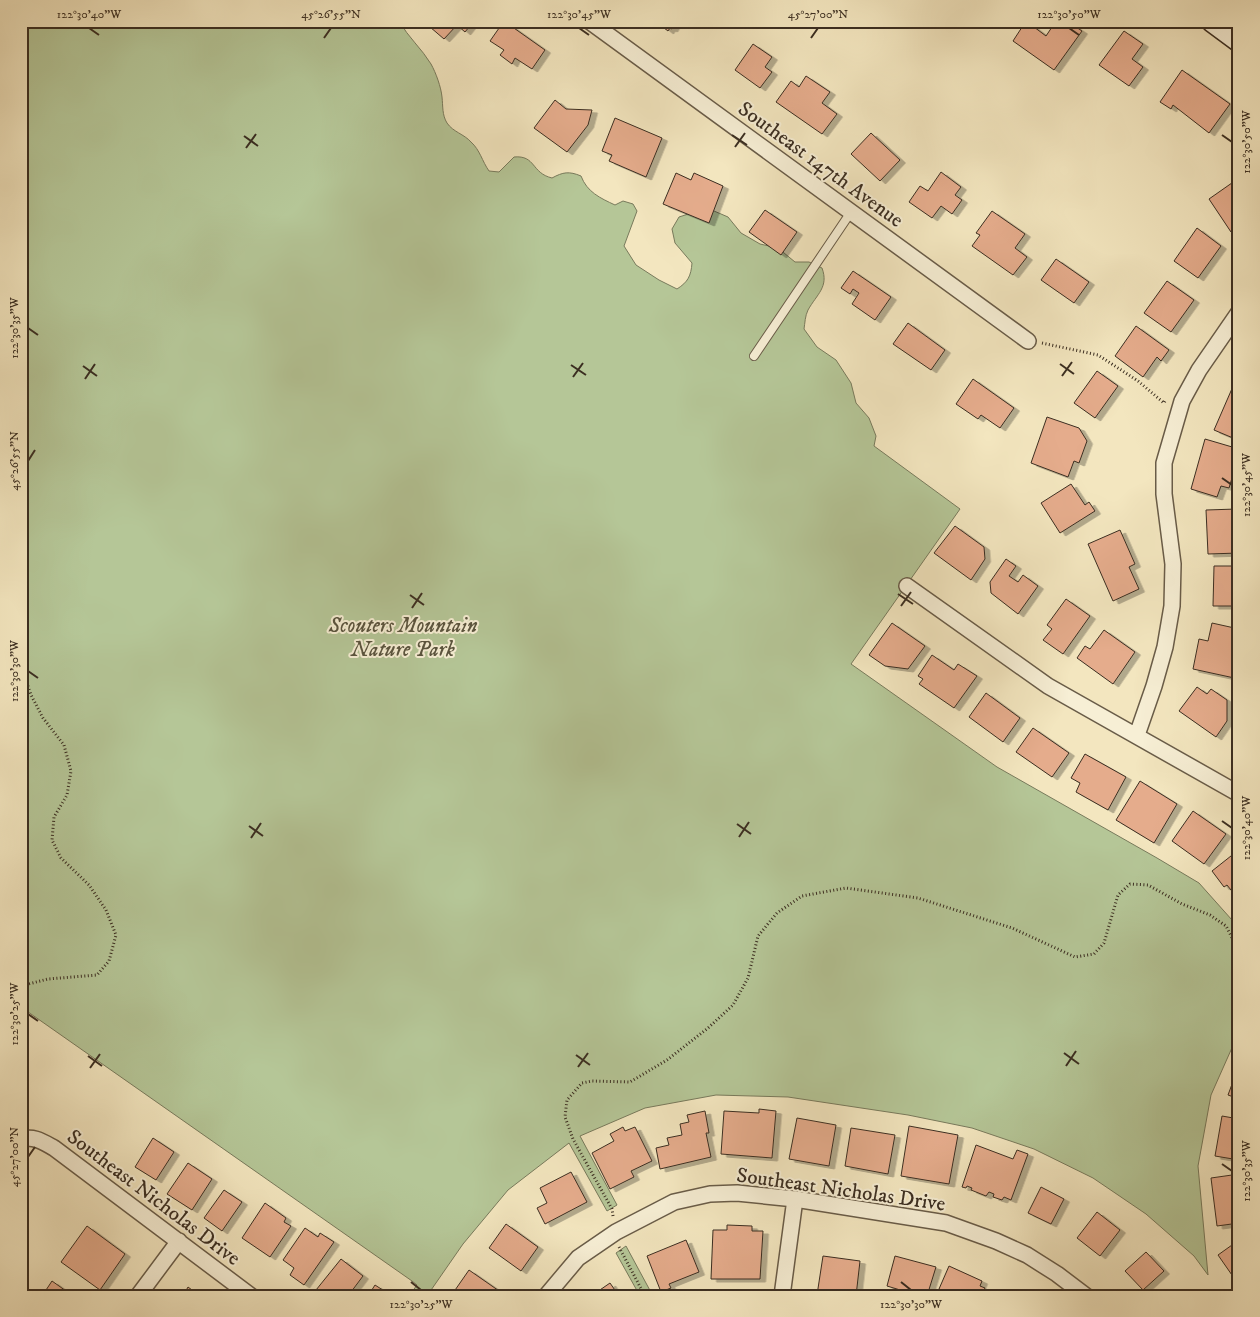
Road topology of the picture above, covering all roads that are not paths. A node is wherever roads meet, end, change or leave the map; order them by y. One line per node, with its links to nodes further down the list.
1 (589, 21): 4 (street, Southeast 147th Avenue)
2 (1212, 21): 3 (street)
3 (1239, 41)
4 (851, 212): 6 (street, Southeast 147th Avenue); 7 (lane)
5 (1239, 312): 9 (street)
6 (1028, 341)
7 (754, 356)
8 (908, 586): 9 (street)
9 (1136, 734): 10 (street)
10 (1239, 794)
11 (25, 1139): 13 (street, Southeast Nicholas Drive)
12 (795, 1199): 16 (street, Southeast Nicholas Drive); 17 (street); 18 (street, Southeast Nicholas Drive)
13 (179, 1241): 14 (street); 15 (street, Southeast Nicholas Drive)
14 (138, 1296)
15 (251, 1296)
16 (546, 1296)
17 (782, 1296)
18 (1086, 1296)

